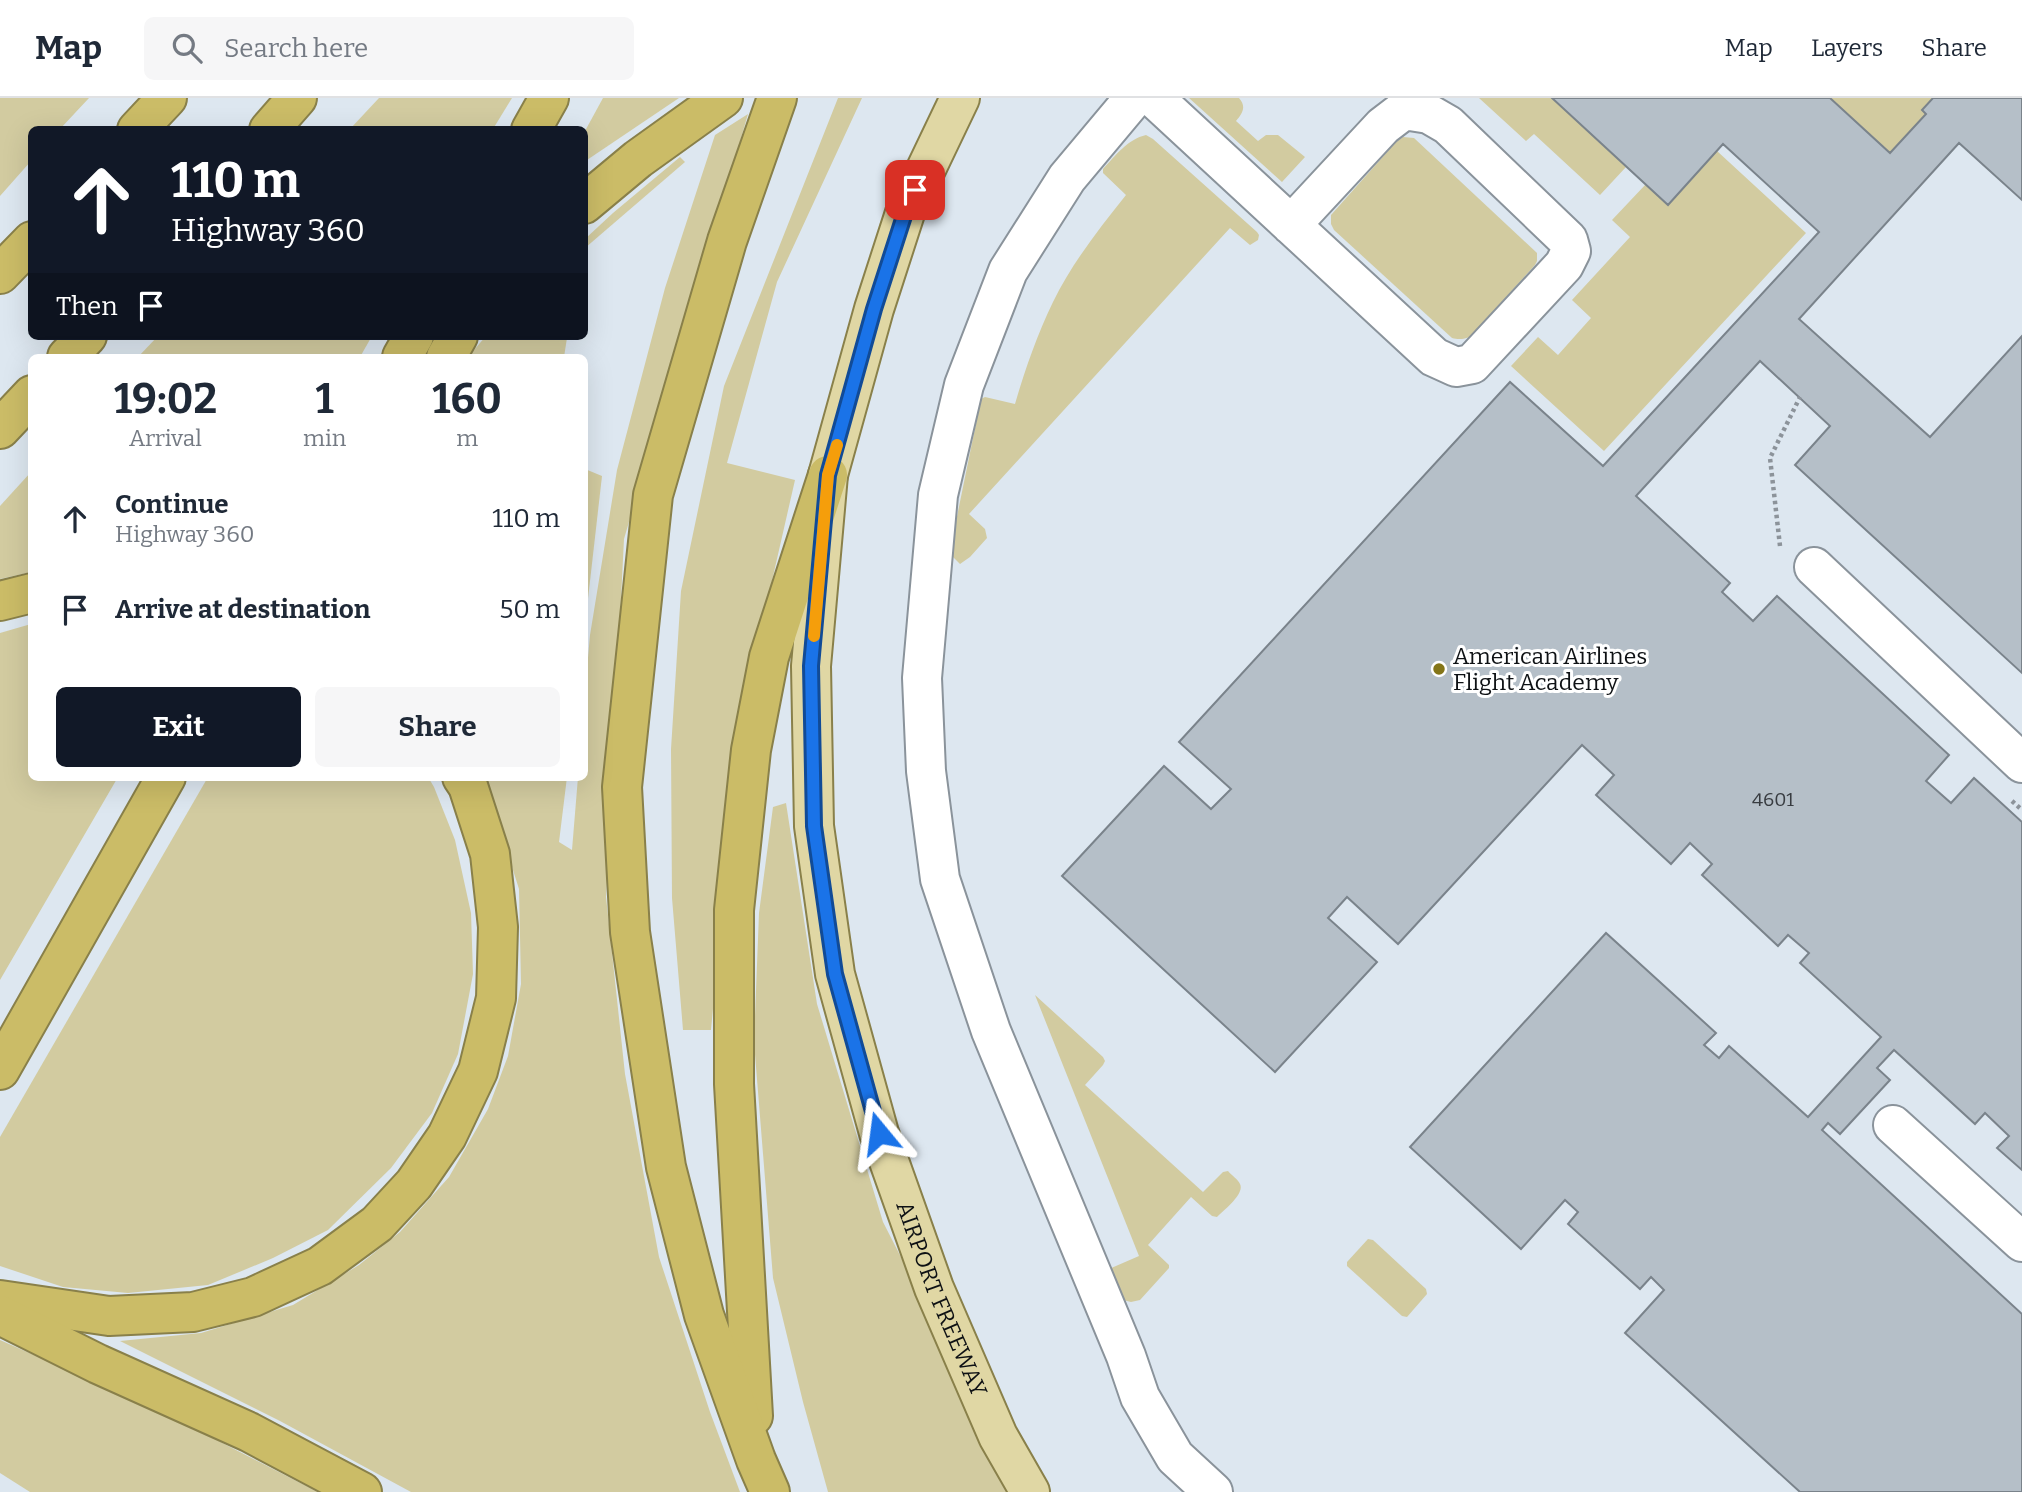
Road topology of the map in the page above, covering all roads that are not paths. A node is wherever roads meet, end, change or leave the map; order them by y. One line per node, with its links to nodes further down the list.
1 (167, 98): 9 (highway)
2 (297, 98): 10 (highway)
3 (549, 98): 11 (highway)
4 (723, 98): 12 (highway)
5 (777, 98): 32 (highway)
6 (960, 98): 20 (main road, AIRPORT FREEWAY)
7 (1134, 98): 35 (lane)
8 (1154, 98): 13 (lane)
9 (141, 126)
10 (272, 126)
11 (533, 126)
12 (588, 201)
13 (1291, 225): 13 (lane)
14 (28, 245): 15 (highway)
15 (0, 274)
16 (83, 340): 17 (highway)
17 (70, 354)
18 (28, 399): 19 (highway)
19 (0, 429)
20 (828, 475): 32 (highway); 34 (main road, AIRPORT FREEWAY)
21 (1814, 567): 24 (lane)
22 (28, 594): 23 (highway)
23 (0, 601)
24 (2022, 763)
25 (164, 781): 27 (highway)
26 (465, 781): 30 (highway)
27 (0, 1070)
28 (1893, 1125): 29 (lane)
29 (2022, 1242)
30 (0, 1300)
31 (0, 1315): 33 (highway)
32 (763, 1476)
33 (362, 1492)
34 (1030, 1492)
35 (1213, 1492)

